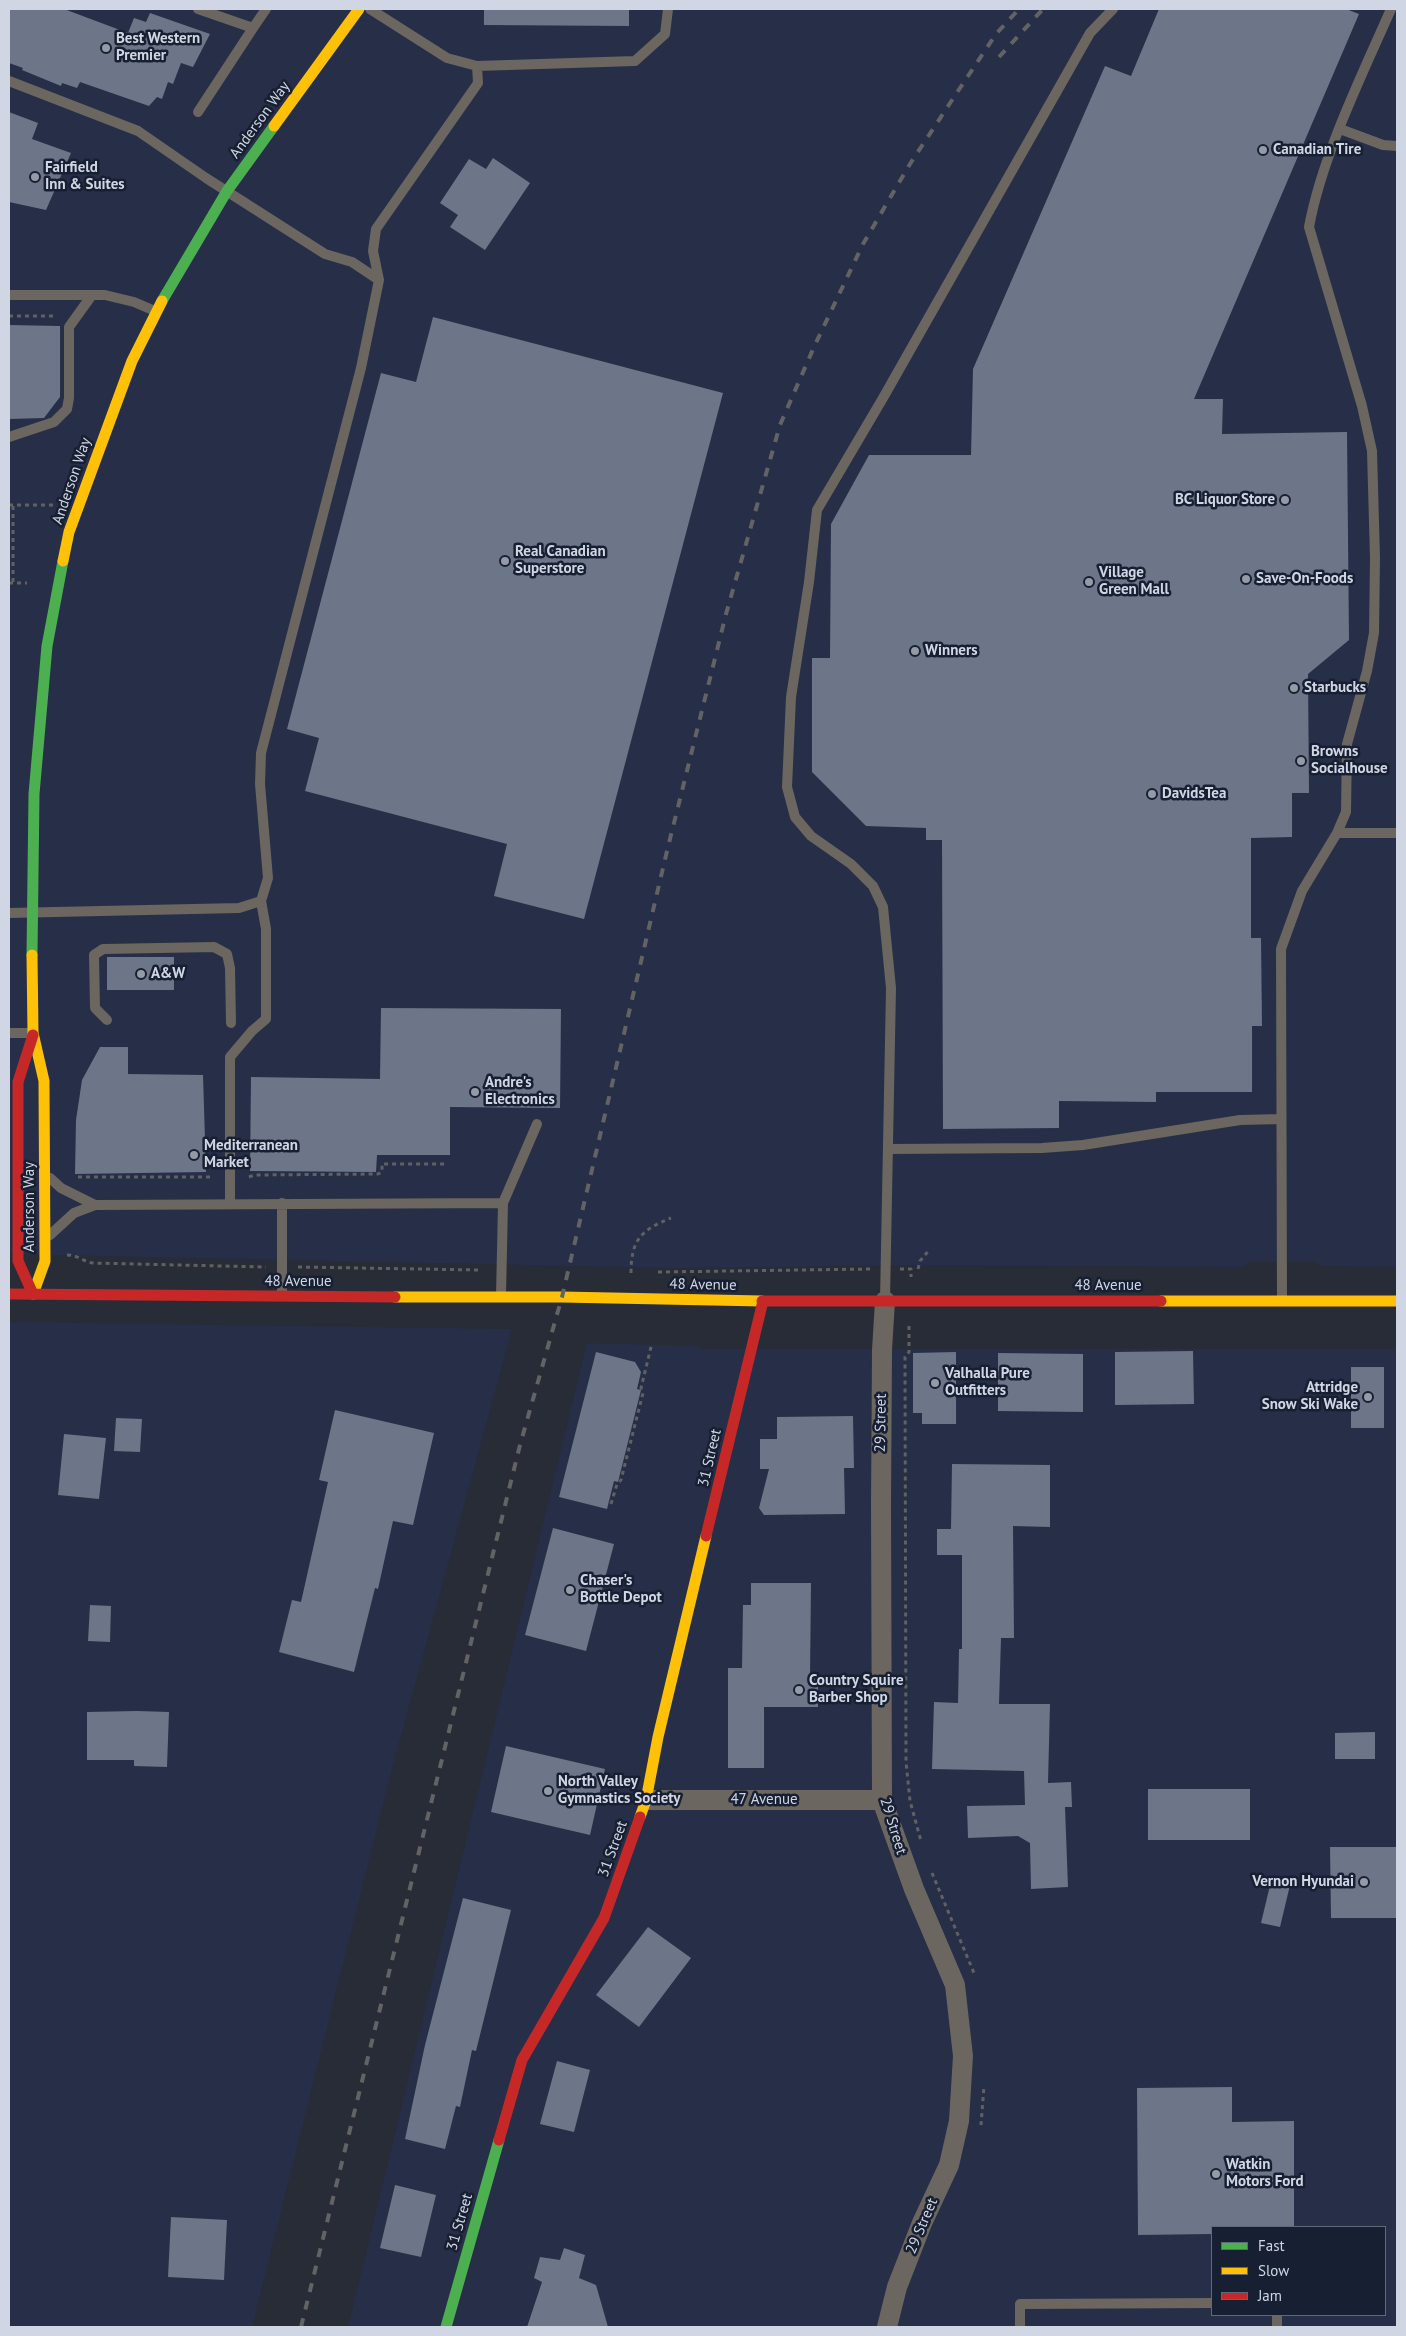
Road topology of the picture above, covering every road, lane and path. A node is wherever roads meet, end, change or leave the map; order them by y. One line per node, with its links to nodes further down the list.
1 (198, 9): 8 (lane)
2 (266, 9): 8 (lane)
3 (358, 9): 14 (street, Anderson Way)
4 (370, 9): 9 (lane)
5 (668, 9): 9 (lane)
6 (1113, 9): 39 (lane)
7 (1391, 9): 12 (lane)
8 (253, 28): 11 (lane)
9 (477, 66): 15 (lane)
10 (9, 81): 14 (lane)
11 (198, 112)
12 (1340, 129): 13 (lane); 27 (lane)
13 (1397, 146)
14 (227, 191): 15 (lane); 18 (street, Anderson Way)
15 (379, 280): 28 (lane)
16 (9, 295): 17 (lane)
17 (92, 295): 18 (lane); 21 (lane)
18 (156, 311): 29 (street, Anderson Way)
19 (9, 316): 20 (path)
20 (58, 316)
21 (9, 436)
22 (53, 505): 23 (path)
23 (11, 506): 24 (path)
24 (11, 583): 25 (path)
25 (26, 583)
26 (1397, 833): 27 (lane)
27 (1337, 834): 37 (lane)
28 (261, 901): 29 (lane); 45 (lane)
29 (32, 912): 30 (lane); 34 (street, Anderson Way)
30 (9, 913)
31 (107, 1020): 32 (lane)
32 (231, 1022)
33 (9, 1033): 34 (lane)
34 (33, 1033): 36 (street, Anderson Way); 41 (street, Anderson Way)
35 (9, 1067): 36 (lane)
36 (20, 1074): 62 (street, Anderson Way)
37 (1281, 1119): 39 (lane); 67 (lane)
38 (537, 1124): 47 (lane)
39 (889, 1149): 66 (lane)
40 (448, 1164): 44 (path)
41 (45, 1173): 48 (lane); 50 (street, Anderson Way)
42 (78, 1177): 43 (path)
43 (210, 1177)
44 (250, 1177)
45 (230, 1203): 46 (lane); 48 (lane)
46 (282, 1203): 47 (lane); 53 (lane)
47 (503, 1203): 56 (lane)
48 (96, 1205): 50 (lane)
49 (671, 1218): 60 (path)
50 (45, 1239): 62 (street, Anderson Way)
51 (930, 1249): 55 (path)
52 (76, 1255): 53 (path)
53 (282, 1267): 56 (path); 63 (lane)
54 (850, 1269): 59 (path)
55 (918, 1269)
56 (502, 1271): 64 (lane)
57 (622, 1272): 60 (path)
58 (640, 1272): 60 (path)
59 (650, 1272)
60 (631, 1273)
61 (9, 1294): 62 (street, 48 Avenue)
62 (33, 1294): 63 (street, 48 Avenue)
63 (282, 1297): 64 (street, 48 Avenue)
64 (501, 1297): 65 (street, 48 Avenue)
65 (763, 1301): 66 (street, 48 Avenue); 72 (street, 31 Street)
66 (885, 1301): 67 (street, 48 Avenue); 73 (street, 29 Street)
67 (1282, 1301): 68 (street, 48 Avenue)
68 (1397, 1301)
69 (652, 1343): 71 (path)
70 (909, 1352): 74 (path)
71 (611, 1504)
72 (646, 1800): 73 (street, 47 Avenue); 78 (street, 31 Street)
73 (882, 1800): 79 (street, 29 Street)
74 (922, 1846)
75 (928, 1864): 76 (path)
76 (965, 1947)
77 (1211, 2303): 80 (lane)
78 (446, 2327)
79 (887, 2327)
80 (1020, 2327)

